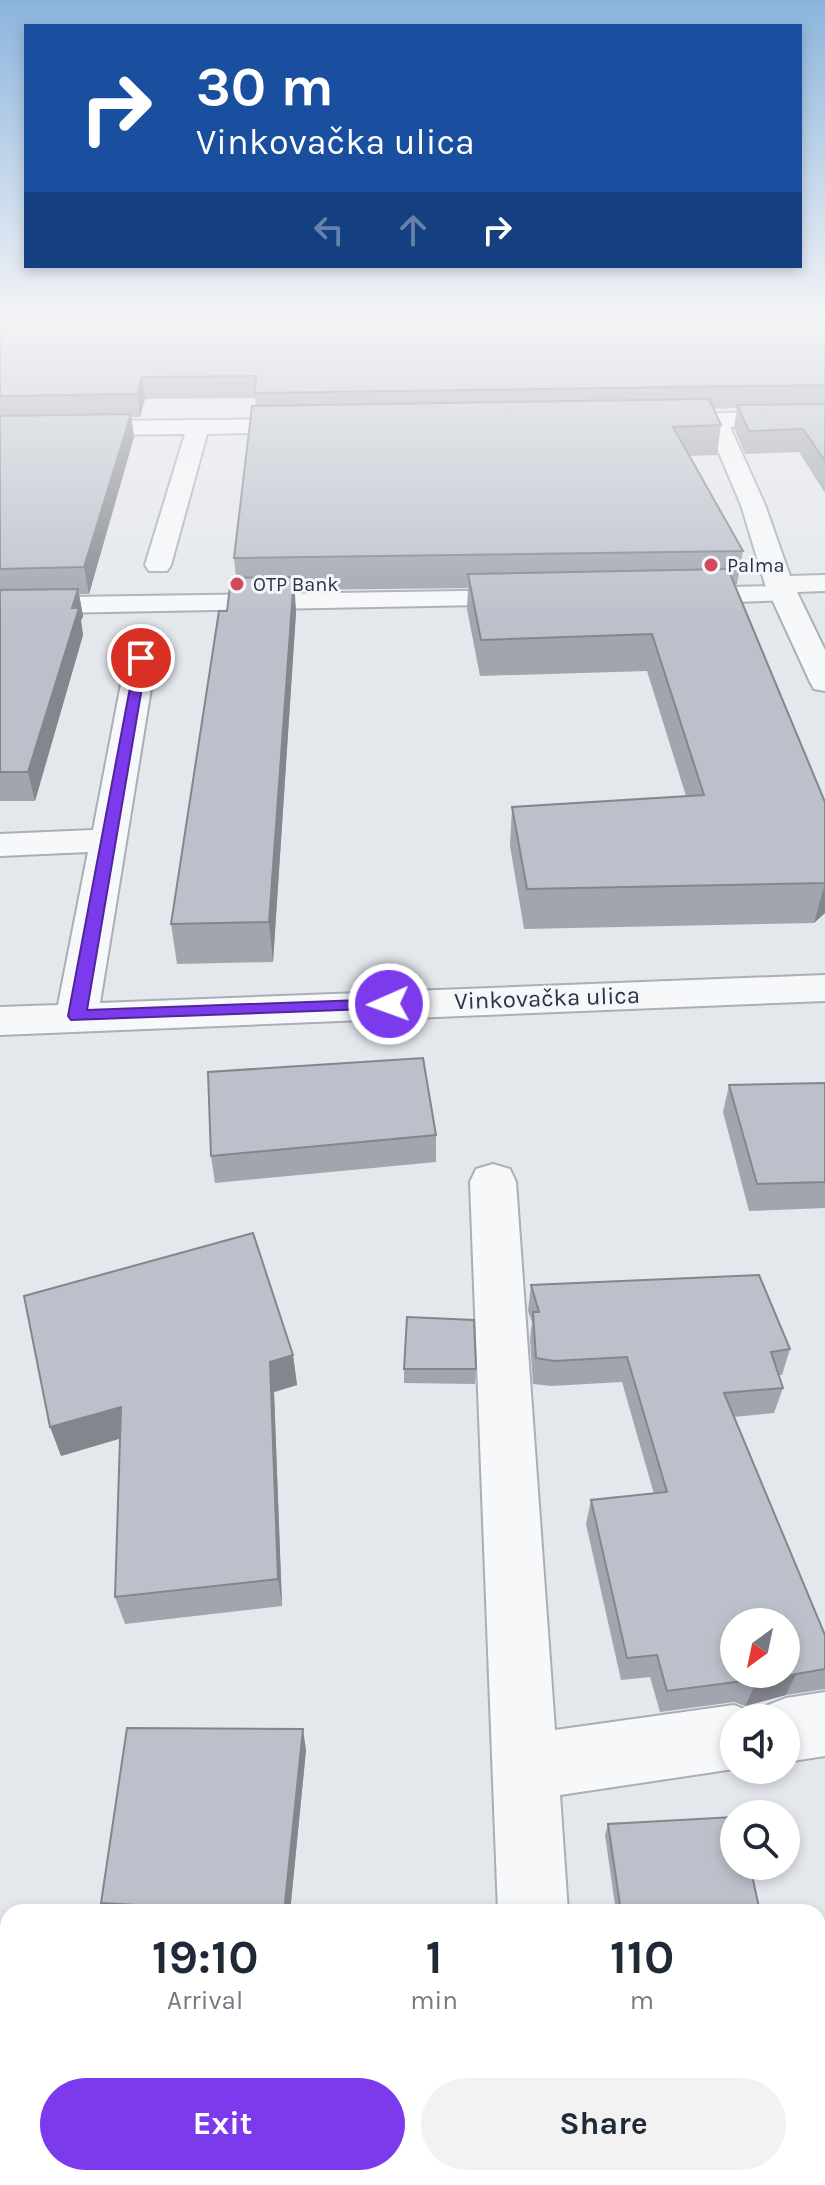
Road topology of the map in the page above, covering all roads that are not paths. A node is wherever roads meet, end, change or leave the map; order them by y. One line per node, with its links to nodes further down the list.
1 (771, 419): 2 (street)
2 (716, 421): 3 (street); 9 (street)
3 (638, 422)
4 (340, 425): 5 (street)
5 (198, 427): 6 (street); 7 (street)
6 (0, 429)
7 (158, 565)
8 (825, 583): 9 (street)
9 (781, 589): 10 (street); 14 (street)
10 (655, 596)
11 (559, 598): 12 (street)
12 (0, 606)
13 (141, 658): 15 (street)
14 (825, 682)
15 (108, 840): 16 (street); 18 (street)
16 (0, 845)
17 (825, 988): 18 (street, Vinkovačka ulica)
18 (77, 1016): 19 (street, Vinkovačka ulica)
19 (0, 1021)
20 (493, 1182): 24 (street)
21 (825, 1724): 22 (street)
22 (800, 1728)
23 (720, 1739): 24 (street)
24 (525, 1767): 25 (street)
25 (533, 1904)

